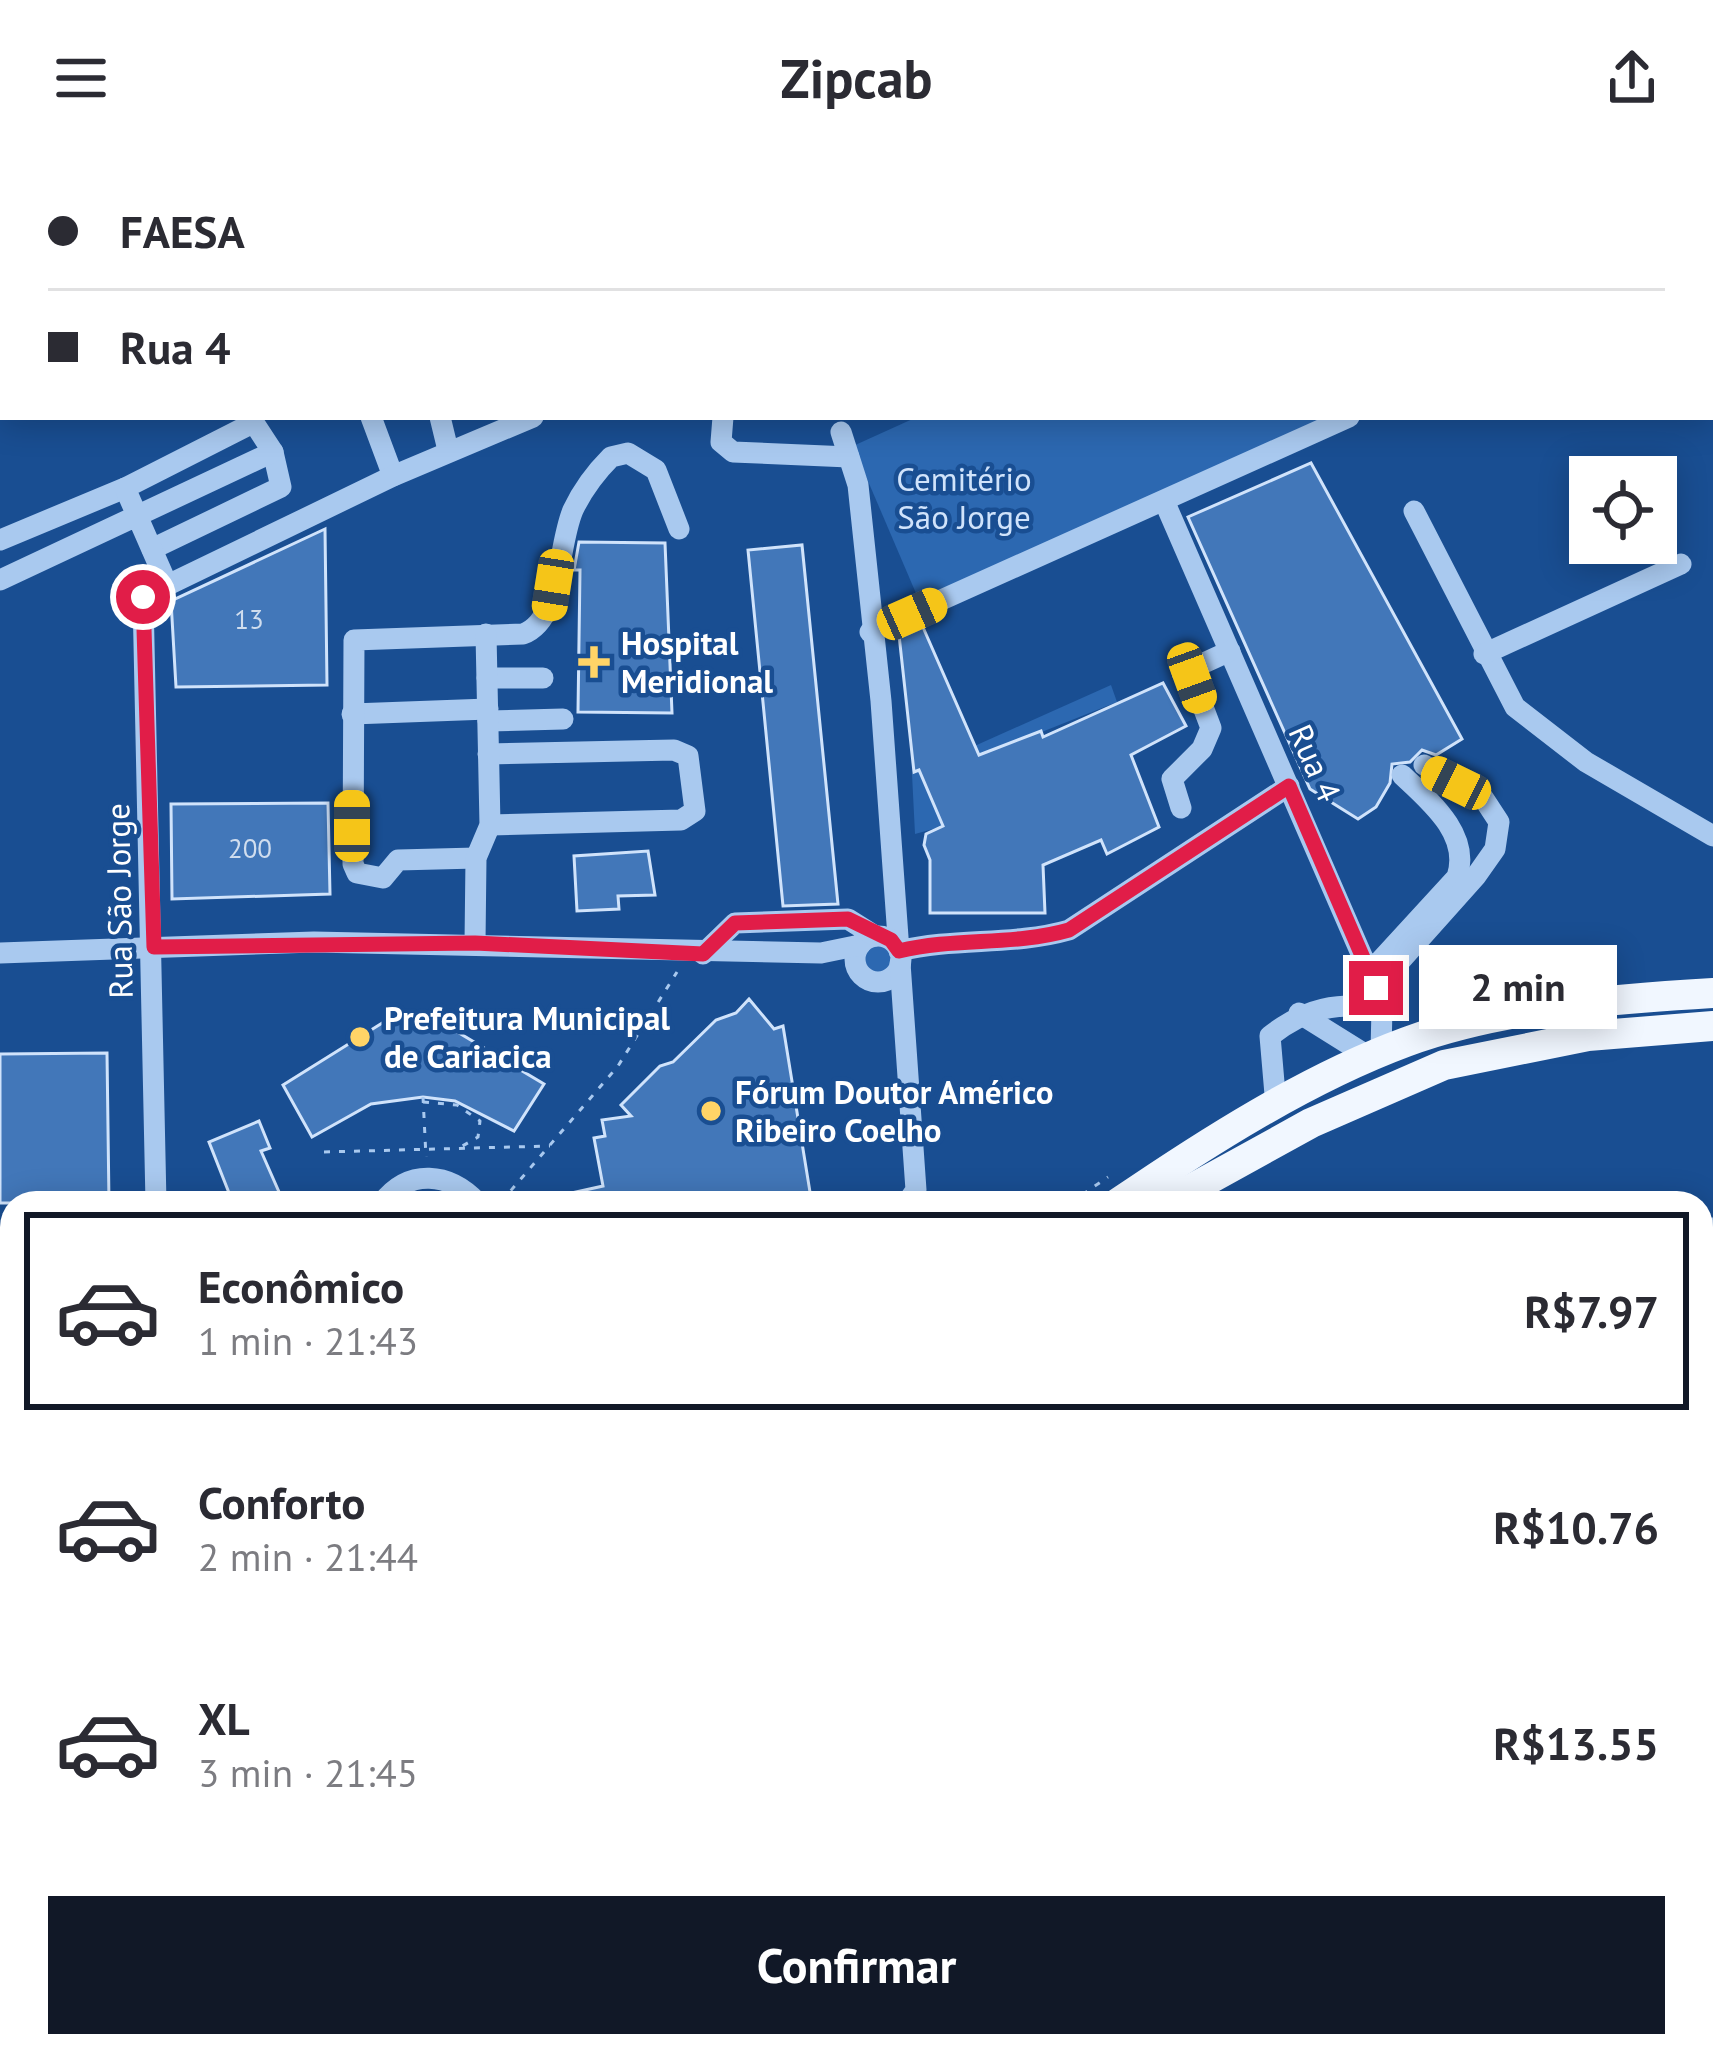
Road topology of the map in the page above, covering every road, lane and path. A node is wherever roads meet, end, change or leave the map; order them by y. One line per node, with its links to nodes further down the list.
1 (372, 420): 12 (street)
2 (441, 420): 9 (street)
3 (474, 420): 8 (street)
4 (525, 420): 8 (street)
5 (722, 420): 11 (street)
6 (1343, 420): 14 (street)
7 (841, 432): 11 (street)
8 (475, 440): 9 (street)
9 (448, 450): 12 (street)
10 (273, 452): 13 (street); 16 (street); 19 (street)
11 (849, 457): 23 (street)
12 (393, 476): 22 (street)
13 (125, 488): 16 (street); 18 (street)
14 (1165, 503): 23 (street); 25 (street, Rua 4)
15 (1414, 511): 26 (street)
16 (141, 518): 19 (street); 21 (street)
17 (679, 529): 24 (street)
18 (0, 540)
19 (152, 549): 22 (street)
20 (1681, 564): 26 (street)
21 (0, 580)
22 (167, 584): 42 (street, Rua São Jorge)
23 (870, 632): 46 (street)
24 (486, 634): 28 (street); 29 (street)
25 (1230, 652): 35 (street, Rua 4); 36 (street)
26 (1484, 654): 38 (street)
27 (543, 677): 28 (street)
28 (487, 678): 30 (street)
29 (352, 714): 30 (street); 39 (street)
30 (488, 715): 31 (street); 32 (street)
31 (563, 718)
32 (488, 754): 37 (street); 37 (street)
33 (1424, 764): 48 (street)
34 (1402, 775): 48 (street)
35 (1289, 786): 46 (street); 48 (street, Rua 4)
36 (1181, 808)
37 (490, 825): 39 (street)
38 (1713, 836)
39 (476, 858): 41 (street)
40 (868, 940): 44 (street); 45 (street); 46 (street); 47 (street)
41 (475, 943): 42 (street); 45 (street)
42 (154, 947): 43 (street); 61 (street, Rua São Jorge)
43 (0, 953)
44 (821, 953): 45 (street); 47 (street)
45 (696, 954): 56 (path)
46 (900, 957): 47 (street); 50 (street)
47 (867, 978): 50 (street)
48 (1375, 987): 51 (street); 53 (street, Rua 4)
49 (1713, 993): 53 (main road)
50 (904, 1004): 65 (street)
51 (1299, 1013): 53 (street); 54 (street)
52 (1713, 1026): 55 (main road)
53 (1376, 1056): 54 (main road); 55 (main road)
54 (1276, 1106): 66 (main road)
55 (1311, 1123): 67 (main road)
56 (550, 1146): 58 (path); 64 (path)
57 (425, 1149): 58 (path); 58 (path); 59 (path); 60 (path)
58 (456, 1149)
59 (324, 1152)
60 (427, 1177): 62 (street); 63 (street)
61 (156, 1191)
62 (393, 1191)
63 (463, 1191)
64 (511, 1191)
65 (915, 1191)
66 (1138, 1191)
67 (1188, 1191)

